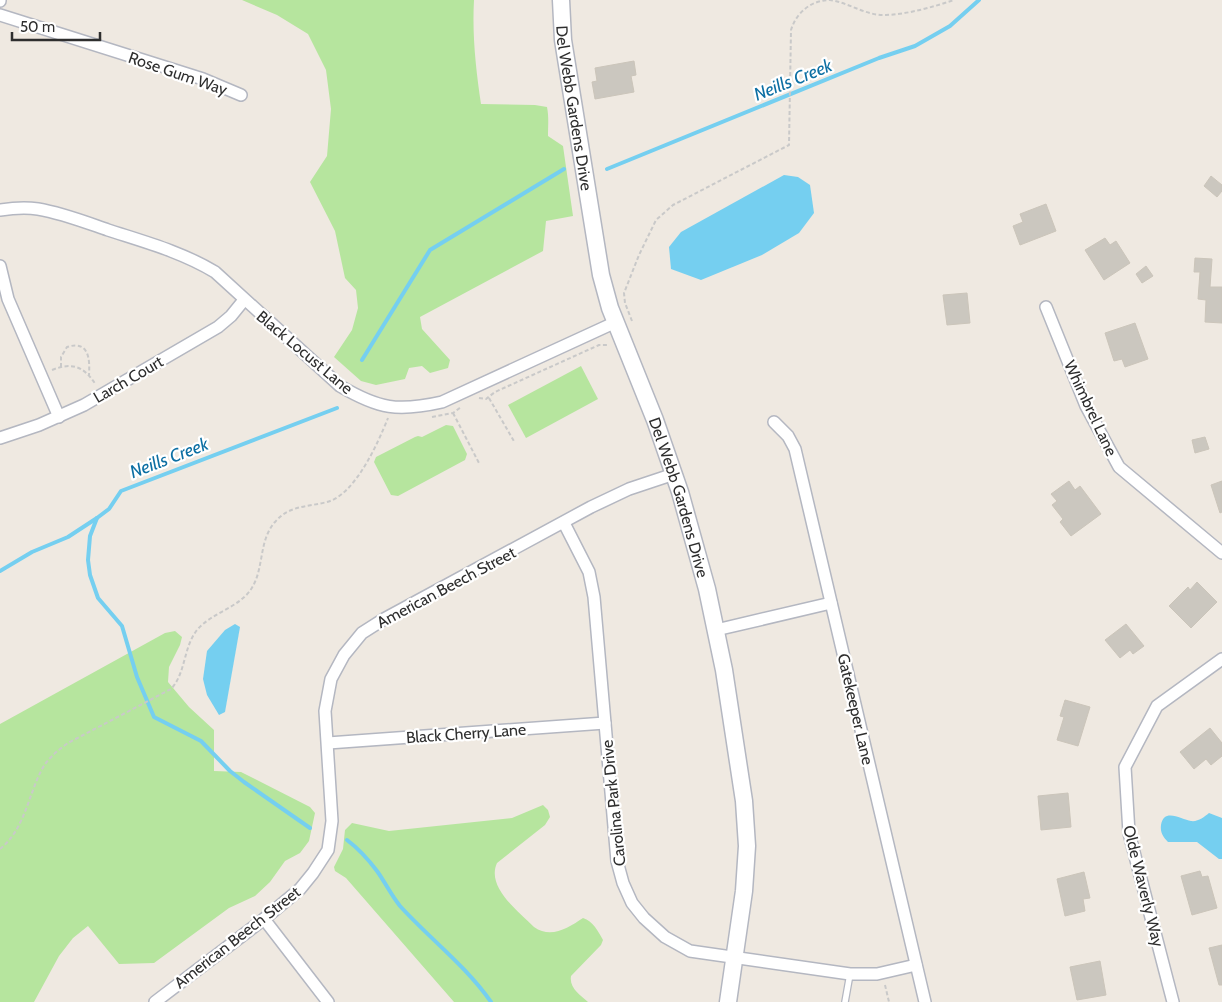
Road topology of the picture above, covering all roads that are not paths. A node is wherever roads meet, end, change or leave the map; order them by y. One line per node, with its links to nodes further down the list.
1 (561, 0): 8 (street, Del Webb Gardens Drive)
2 (0, 15): 3 (street, Rose Gum Way)
3 (241, 95)
4 (0, 210): 6 (street, Black Locust Lane)
5 (0, 266): 9 (street)
6 (244, 300): 8 (street, Black Locust Lane); 9 (street, Larch Court)
7 (1046, 307): 14 (street, Whimbrel Lane)
8 (616, 322): 12 (street, Del Webb Gardens Drive)
9 (59, 417): 11 (street, Larch Court)
10 (774, 422): 15 (street, Gatekeeper Lane)
11 (0, 438)
12 (674, 474): 13 (street, American Beech Street); 16 (street, Del Webb Gardens Drive)
13 (564, 523): 18 (street, Carolina Park Drive); 19 (street, American Beech Street)
14 (1222, 553)
15 (831, 603): 16 (street); 22 (street, Gatekeeper Lane)
16 (716, 630): 21 (street, Del Webb Gardens Drive)
17 (1222, 659): 29 (street, Olde Waverly Way)
18 (605, 723): 19 (street, Black Cherry Lane); 21 (street, Carolina Park Drive)
19 (328, 743): 20 (street, American Beech Street)
20 (264, 919): 24 (street, American Beech Street); 25 (street)
21 (735, 958): 23 (street, Carolina Park Drive); 26 (street, Del Webb Gardens Drive)
22 (916, 966): 23 (street, Carolina Park Drive); 28 (street, Gatekeeper Lane)
23 (850, 974): 27 (lane)
24 (154, 1002)
25 (328, 1002)
26 (728, 1002)
27 (845, 1002)
28 (925, 1002)
29 (1173, 1002)

